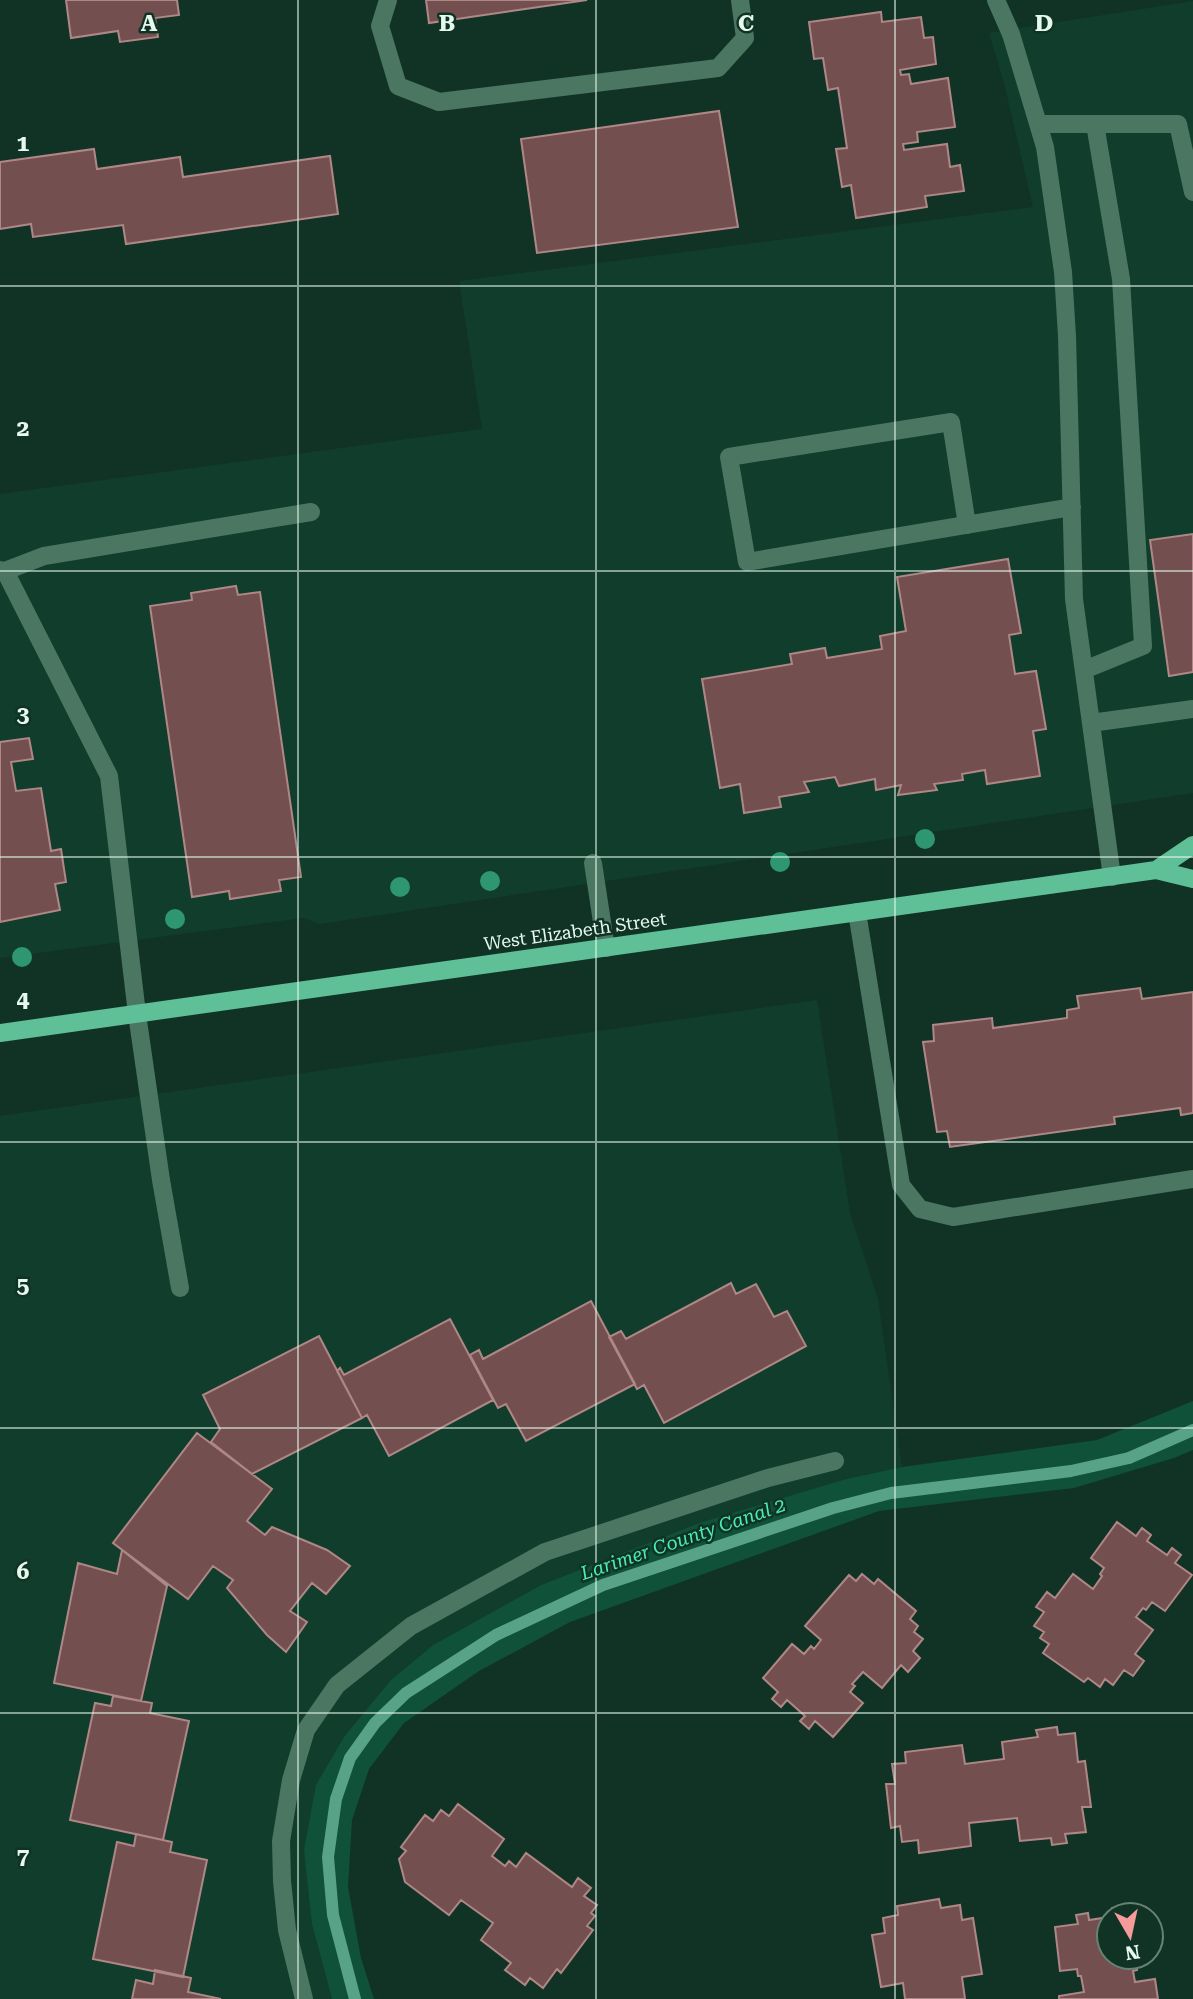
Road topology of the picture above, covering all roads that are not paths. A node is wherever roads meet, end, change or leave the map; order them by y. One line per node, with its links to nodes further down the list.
1 (388, 0): 2 (street)
2 (740, 0)
3 (996, 0): 4 (street)
4 (1038, 124): 5 (street); 7 (street)
5 (1095, 124): 6 (street); 11 (street)
6 (1193, 192)
7 (1072, 507): 9 (street); 11 (street)
8 (311, 512): 10 (street)
9 (967, 525): 9 (street)
10 (3, 571): 21 (street)
11 (1084, 670): 13 (street)
12 (1193, 709): 13 (street)
13 (1091, 723): 17 (street)
14 (1193, 845): 16 (main road, West Elizabeth Street)
15 (593, 863): 20 (street)
16 (1156, 870): 17 (main road, West Elizabeth Street); 18 (main road, West Elizabeth Street)
17 (1112, 877): 19 (main road, West Elizabeth Street)
18 (1193, 879)
19 (857, 912): 20 (main road, West Elizabeth Street); 23 (street)
20 (606, 947): 21 (main road, West Elizabeth Street)
21 (137, 1014): 22 (main road, West Elizabeth Street); 24 (street)
22 (1, 1028)
23 (1193, 1179)
24 (180, 1288)
25 (835, 1461): 26 (street)
26 (304, 1999)

